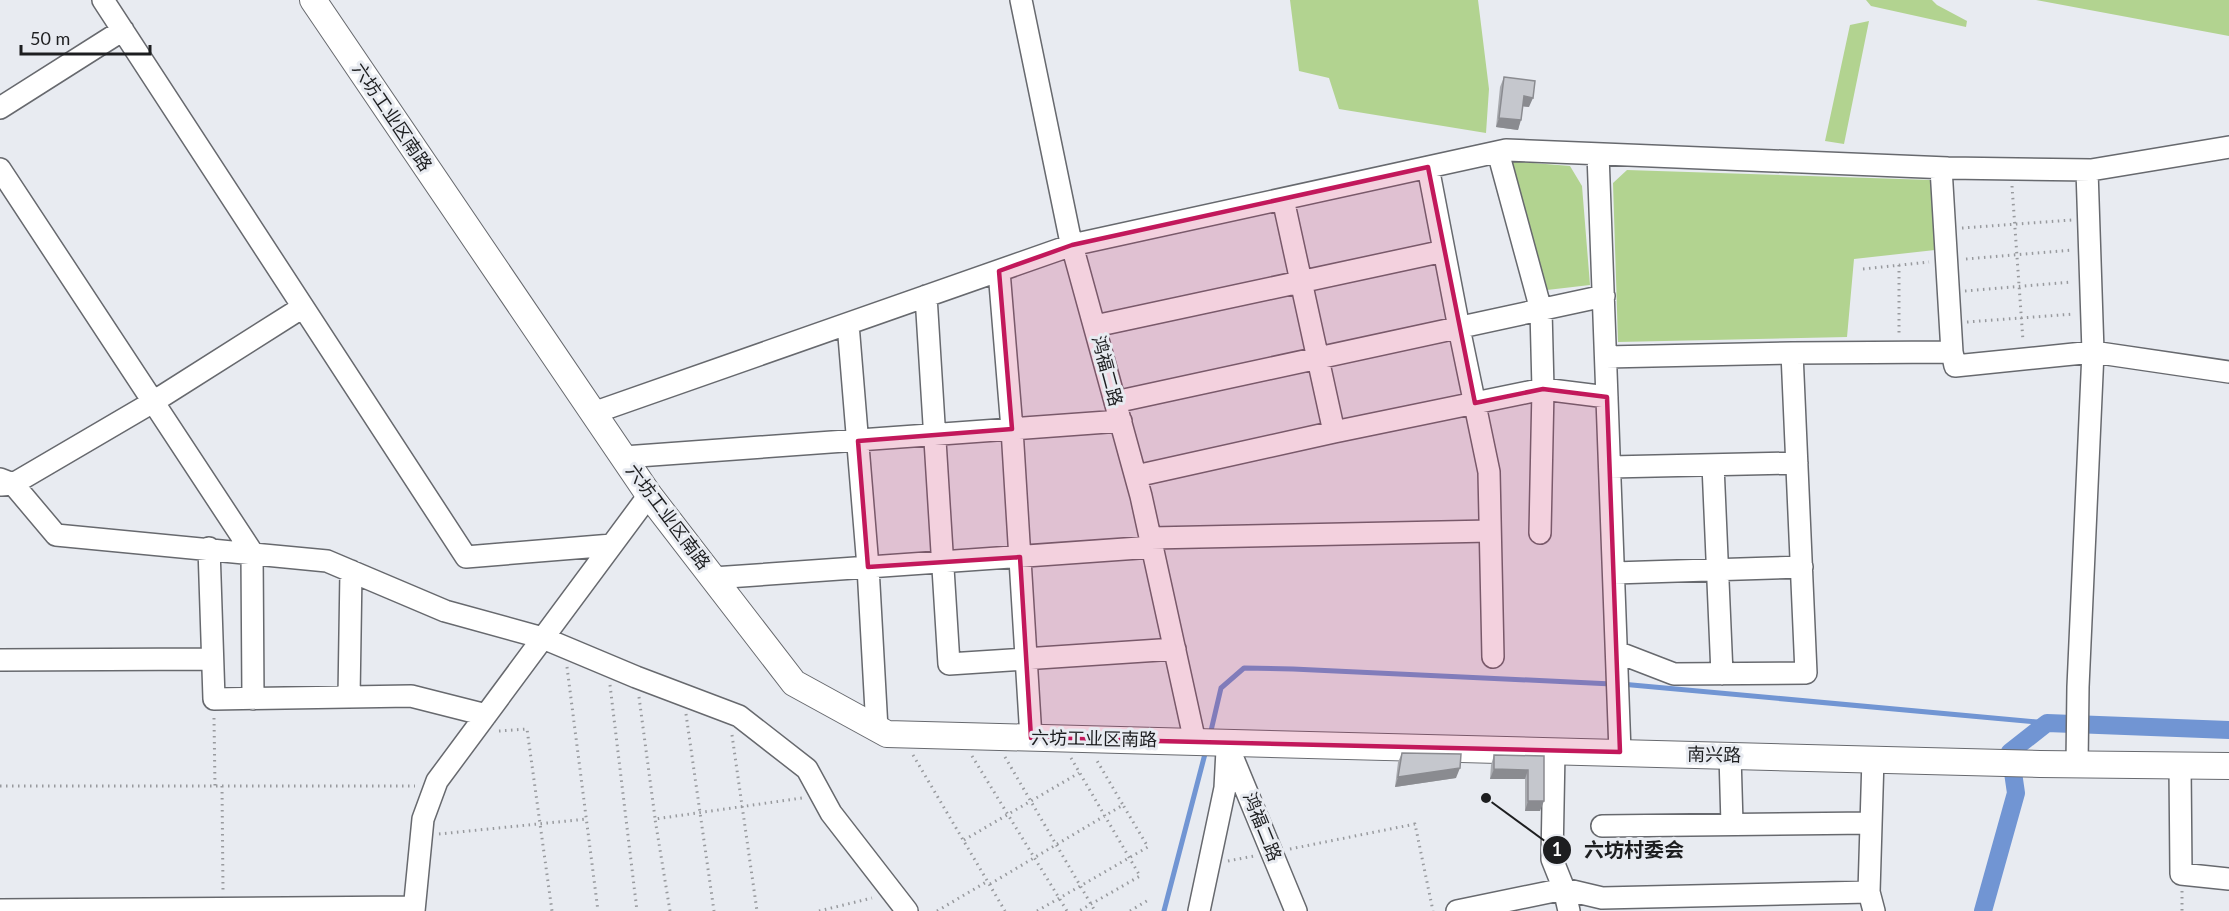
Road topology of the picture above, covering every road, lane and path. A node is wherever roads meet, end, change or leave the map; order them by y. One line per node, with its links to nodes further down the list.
1 (104, 0): 4 (street)
2 (313, 0): 49 (main road, 六坊工业区南路)
3 (1020, 0): 17 (street, 鸿福二路)
4 (123, 30): 5 (street); 29 (street)
5 (0, 108)
6 (2229, 147): 13 (street)
7 (1498, 152): 8 (street); 9 (street); 30 (street)
8 (1598, 153): 10 (street); 28 (street)
9 (1428, 167): 14 (street); 19 (street)
10 (1941, 168): 12 (street); 16 (street)
11 (0, 169): 46 (street)
12 (2011, 169): 13 (street); 42 (path)
13 (2087, 170): 15 (street)
14 (1283, 199): 17 (street); 25 (street)
15 (2088, 219): 16 (path); 18 (street)
16 (1945, 229): 20 (street)
17 (1072, 245): 23 (street); 34 (street, 鸿福二路)
18 (2089, 249): 20 (path); 24 (street)
19 (1444, 250): 25 (street); 35 (street)
20 (1947, 261): 21 (path); 26 (street)
21 (1899, 265): 22 (path); 36 (path)
22 (1863, 269)
23 (999, 271): 27 (street); 50 (street)
24 (2090, 280): 26 (path); 31 (street)
25 (1302, 281): 34 (street); 41 (street)
26 (1948, 292): 32 (street)
27 (926, 296): 33 (street); 52 (street)
28 (1604, 296): 30 (street); 40 (street)
29 (303, 307): 46 (street); 64 (street)
30 (1541, 310): 35 (street); 44 (street)
31 (2092, 313): 32 (path); 38 (street)
32 (1950, 323): 37 (street)
33 (848, 324): 49 (street); 53 (street)
34 (1095, 326): 48 (street, 鸿福二路)
35 (1459, 328): 41 (street); 47 (street)
36 (1899, 352): 37 (street); 39 (street)
37 (1952, 352): 42 (street)
38 (2093, 352): 42 (street); 43 (street); 102 (street)
39 (1792, 353): 40 (street); 55 (street)
40 (1606, 357): 45 (street)
41 (1319, 358): 48 (street); 51 (street)
42 (2024, 359)
43 (2229, 372)
44 (1543, 389): 45 (street); 47 (street); 62 (street)
45 (1607, 397): 57 (street)
46 (153, 402): 59 (street); 66 (street)
47 (1474, 403): 51 (street); 61 (street)
48 (1118, 412): 50 (street); 58 (street, 鸿福二路)
49 (593, 413): 54 (main road, 六坊工业区南路)
50 (1012, 429): 52 (street); 67 (street)
51 (1334, 432): 58 (street)
52 (934, 435): 53 (street); 68 (street)
53 (858, 441): 54 (street); 69 (street)
54 (624, 458): 60 (main road, 六坊工业区南路)
55 (1797, 463): 56 (street); 70 (street)
56 (1713, 465): 57 (street); 71 (street)
57 (1610, 467): 73 (street)
58 (1136, 476): 63 (street, 鸿福二路)
59 (4, 483): 65 (street)
60 (649, 495): 64 (street); 74 (main road, 六坊工业区南路)
61 (1490, 531): 63 (street); 79 (street)
62 (1540, 533)
63 (1152, 543): 67 (street); 77 (street, 鸿福二路)
64 (612, 545): 75 (street)
65 (209, 548): 66 (street); 80 (street)
66 (252, 552): 72 (street); 89 (street)
67 (1020, 557): 68 (street); 81 (street)
68 (943, 562): 69 (street); 81 (street)
69 (868, 567): 74 (street); 93 (street)
70 (1802, 567): 71 (street); 84 (street)
71 (1717, 570): 73 (street); 84 (street)
72 (351, 571): 75 (street); 87 (street)
73 (1614, 573): 78 (street)
74 (713, 578): 93 (main road, 六坊工业区南路)
75 (543, 638): 76 (street); 91 (street)
76 (564, 647): 83 (street); 117 (path)
77 (1175, 649): 81 (street); 98 (street, 鸿福二路)
78 (1617, 652): 84 (street); 100 (street)
79 (1493, 657)
80 (212, 659): 82 (street); 88 (street)
81 (1026, 659): 96 (street)
82 (0, 660)
83 (608, 665): 85 (street); 143 (path)
84 (1722, 674)
85 (636, 677): 86 (street); 118 (path)
86 (683, 695): 90 (street); 115 (path)
87 (349, 698): 89 (street); 91 (street)
88 (213, 699): 89 (street); 108 (path)
89 (253, 699)
90 (729, 712): 111 (street); 114 (path)
91 (486, 715): 92 (street)
92 (473, 732): 110 (street); 120 (path)
93 (889, 732): 94 (main road, 六坊工业区南路); 124 (path)
94 (960, 736): 95 (main road, 六坊工业区南路); 127 (path)
95 (993, 737): 96 (main road, 六坊工业区南路); 112 (path)
96 (1031, 738): 97 (main road, 六坊工业区南路)
97 (1072, 739): 98 (main road, 六坊工业区南路); 106 (path); 113 (path)
98 (1210, 743): 99 (main road, 南兴路); 126 (street, 鸿福二路); 129 (street)
99 (1554, 751): 100 (main road, 南兴路); 133 (street)
100 (1620, 753): 101 (main road, 南兴路)
101 (1730, 755): 103 (main road, 南兴路); 121 (street)
102 (2077, 755): 103 (main road, 南兴路); 104 (main road, 南兴路)
103 (1873, 758): 119 (street)
104 (2180, 765): 105 (main road, 南兴路); 130 (street)
105 (2229, 766)
106 (1079, 773): 112 (path); 116 (path)
107 (0, 786): 108 (path)
108 (215, 786): 109 (path)
109 (222, 786): 110 (path); 138 (path)
110 (435, 786): 123 (street)
111 (822, 795): 114 (path); 134 (street)
112 (1030, 801): 124 (path); 125 (path)
113 (1123, 805): 116 (path); 128 (path)
114 (742, 806): 115 (path); 146 (path)
115 (699, 812): 118 (path); 145 (path)
116 (1104, 816): 125 (path); 128 (path)
117 (586, 819): 120 (path); 142 (path)
118 (655, 819): 144 (path)
119 (1871, 822): 121 (street); 137 (street)
120 (541, 824): 123 (path); 141 (path)
121 (1732, 825): 122 (street)
122 (1602, 826)
123 (422, 836): 139 (street)
124 (963, 840): 131 (path)
125 (1056, 845): 127 (path); 132 (path)
126 (1272, 852): 129 (path); 157 (street, 鸿福二路); 158 (path)
127 (1035, 858): 131 (path); 135 (path)
128 (1129, 858): 132 (path); 153 (path)
129 (1208, 865): 156 (street)
130 (2229, 879)
131 (989, 883): 149 (path); 150 (path)
132 (1080, 886): 135 (path); 154 (path)
133 (1564, 889): 137 (street); 159 (street); 160 (street)
134 (894, 892): 147 (path); 148 (street)
135 (1059, 898): 151 (path); 152 (path)
136 (1150, 899): 155 (path)
137 (1871, 901)
138 (223, 909): 139 (street); 140 (street)
139 (414, 909)
140 (0, 910)
141 (552, 911)
142 (598, 911)
143 (637, 911)
144 (670, 911)
145 (714, 911)
146 (758, 911)
147 (819, 911)
148 (907, 911)
149 (937, 911)
150 (1005, 911)
151 (1036, 911)
152 (1067, 911)
153 (1079, 911)
154 (1095, 911)
155 (1130, 911)
156 (1199, 911)
157 (1296, 911)
158 (1433, 911)
159 (1457, 911)
160 (1569, 911)

